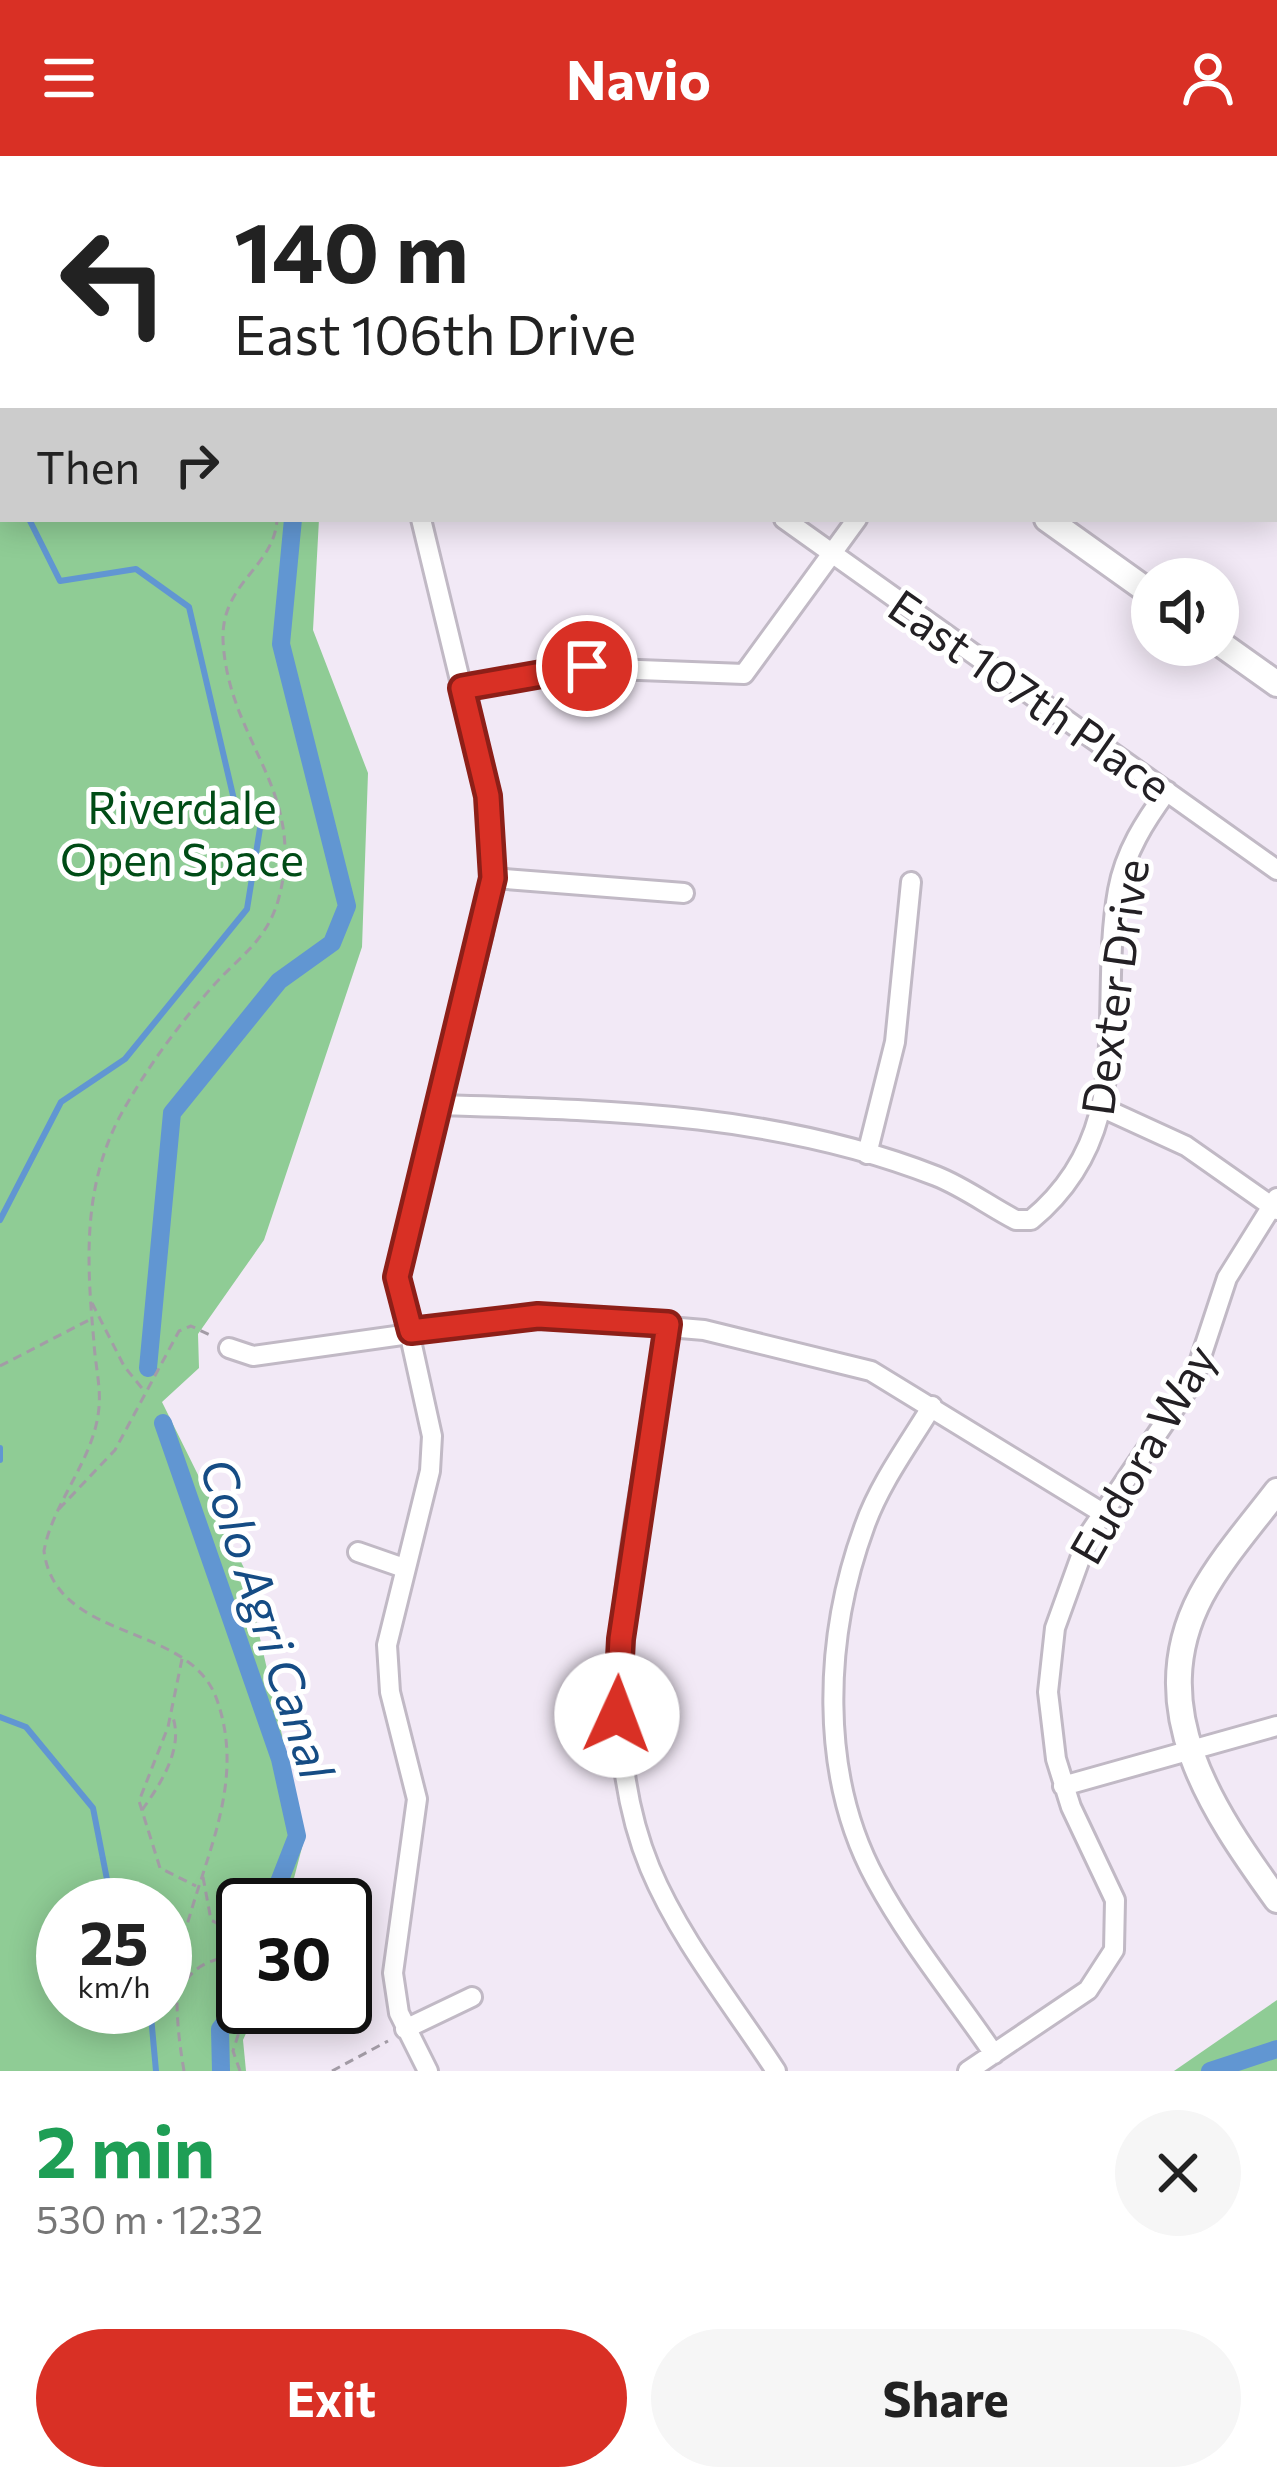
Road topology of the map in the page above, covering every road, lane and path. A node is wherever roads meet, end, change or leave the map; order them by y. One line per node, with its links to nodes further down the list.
1 (276, 522): 20 (path)
2 (422, 522): 10 (street)
3 (788, 522): 6 (street, East 107th Place)
4 (855, 522): 6 (street)
5 (1051, 522): 7 (street)
6 (832, 554): 10 (street); 11 (street, East 107th Place)
7 (1131, 579)
8 (1239, 657): 9 (street)
9 (1277, 684)
10 (462, 688): 13 (street)
11 (1167, 791): 12 (street, East 107th Place); 17 (street, Dexter Drive)
12 (1277, 870)
13 (493, 878): 15 (street); 16 (street)
14 (911, 882): 18 (street)
15 (684, 893)
16 (439, 1105): 18 (street); 23 (street)
17 (1103, 1108): 18 (street, Dexter Drive); 19 (street)
18 (867, 1154)
19 (1275, 1205): 30 (street, Eudora Way)
20 (91, 1301): 21 (path); 26 (path)
21 (92, 1319): 25 (path); 29 (path)
22 (668, 1324): 23 (street); 27 (street); 53 (street)
23 (411, 1331): 24 (street); 32 (street)
24 (229, 1348): 26 (path)
25 (0, 1366)
26 (146, 1393): 29 (path)
27 (932, 1406): 30 (street); 48 (street)
28 (1277, 1491): 36 (street)
29 (58, 1510): 33 (path)
30 (1101, 1512): 37 (street, Eudora Way)
31 (358, 1552): 32 (street)
32 (404, 1568): 45 (street)
33 (182, 1658): 34 (path); 39 (path)
34 (171, 1713): 38 (path); 38 (path)
35 (1277, 1726): 36 (street)
36 (1187, 1751): 37 (street); 41 (street)
37 (1064, 1786): 48 (street, Eudora Way)
38 (140, 1813): 40 (path)
39 (202, 1875): 40 (path); 43 (path)
40 (199, 1887): 42 (path)
41 (1277, 1900)
42 (192, 1909)
43 (216, 1922)
44 (472, 1997): 45 (street)
45 (405, 2029): 51 (path); 52 (street)
46 (177, 2034): 49 (path)
47 (236, 2034): 50 (path)
48 (994, 2054): 54 (street)
49 (184, 2071)
50 (240, 2071)
51 (332, 2071)
52 (428, 2071)
53 (776, 2071)
54 (968, 2071)

